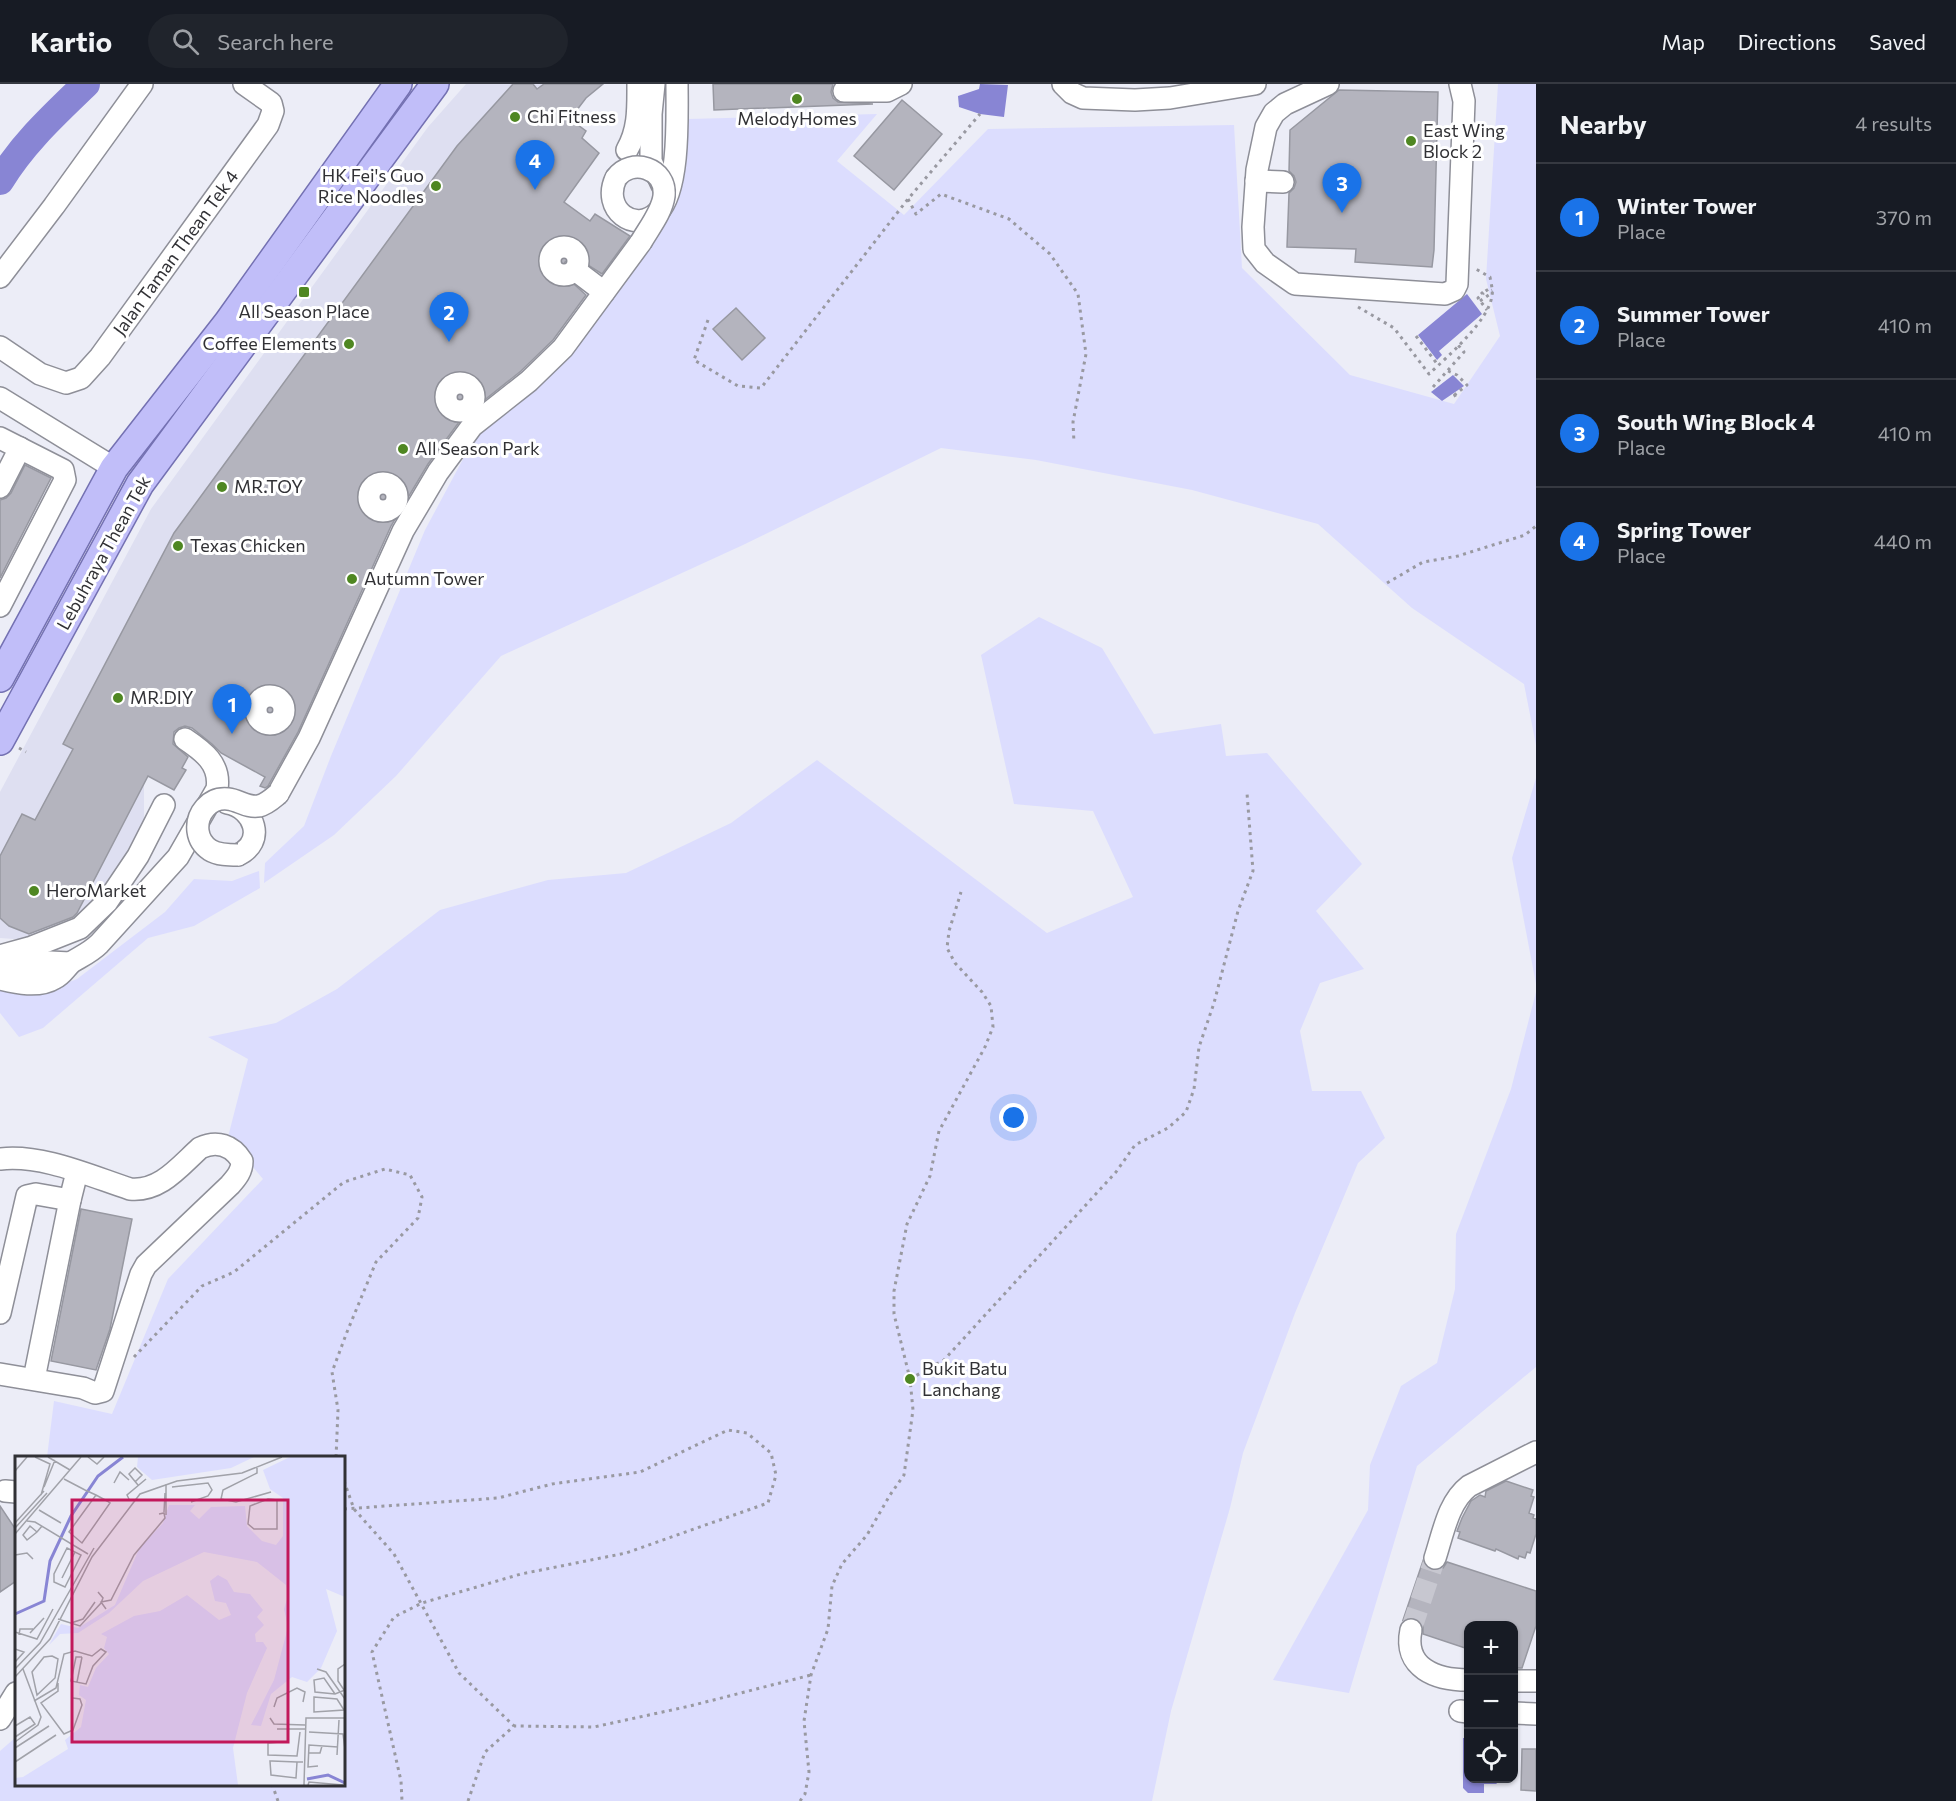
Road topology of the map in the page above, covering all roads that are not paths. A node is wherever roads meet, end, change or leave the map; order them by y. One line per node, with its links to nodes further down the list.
1 (142, 84): 19 (street)
2 (244, 84): 21 (street, Jalan Taman Thean Tek 4)
3 (398, 84): 25 (main road, Lebuhraya Thean Tek)
4 (435, 84): 32 (main road, Lebuhraya Thean Tek)
5 (638, 84): 14 (street)
6 (654, 84): 17 (street)
7 (677, 84): 17 (street)
8 (901, 84): 13 (street)
9 (1063, 84): 10 (street)
10 (1255, 84)
11 (1328, 84): 15 (street)
12 (1460, 84): 15 (street)
13 (844, 91)
14 (627, 150)
15 (1256, 181): 16 (street)
16 (1283, 182)
17 (667, 194): 20 (street, bridge)
18 (575, 270): 20 (street)
19 (0, 277)
20 (604, 292): 30 (street)
21 (0, 347)
22 (0, 398): 23 (street)
23 (26, 414): 24 (street); 25 (street)
24 (10, 443): 26 (street); 27 (street)
25 (114, 468): 28 (main road, Lebuhraya Thean Tek)
26 (0, 487)
27 (0, 606)
28 (0, 678)
29 (283, 716): 30 (street)
30 (312, 730): 34 (street, bridge)
31 (185, 739): 34 (street)
32 (10, 745)
33 (164, 805): 35 (street)
34 (203, 814): 36 (street)
35 (0, 958): 36 (street)
36 (70, 963): 37 (street)
37 (0, 979)
38 (0, 1159): 39 (street)
39 (77, 1172): 40 (street); 43 (street)
40 (70, 1200): 41 (street); 43 (street)
41 (0, 1313)
42 (0, 1374): 43 (street)
43 (34, 1379)
44 (1536, 1452): 45 (street)
45 (1435, 1558)
46 (1411, 1630): 47 (street)
47 (1464, 1679)
48 (1518, 1681): 49 (street)
49 (1536, 1681)
50 (15, 1695): 53 (street)
51 (1518, 1713): 52 (street)
52 (1536, 1714)
53 (0, 1719)

